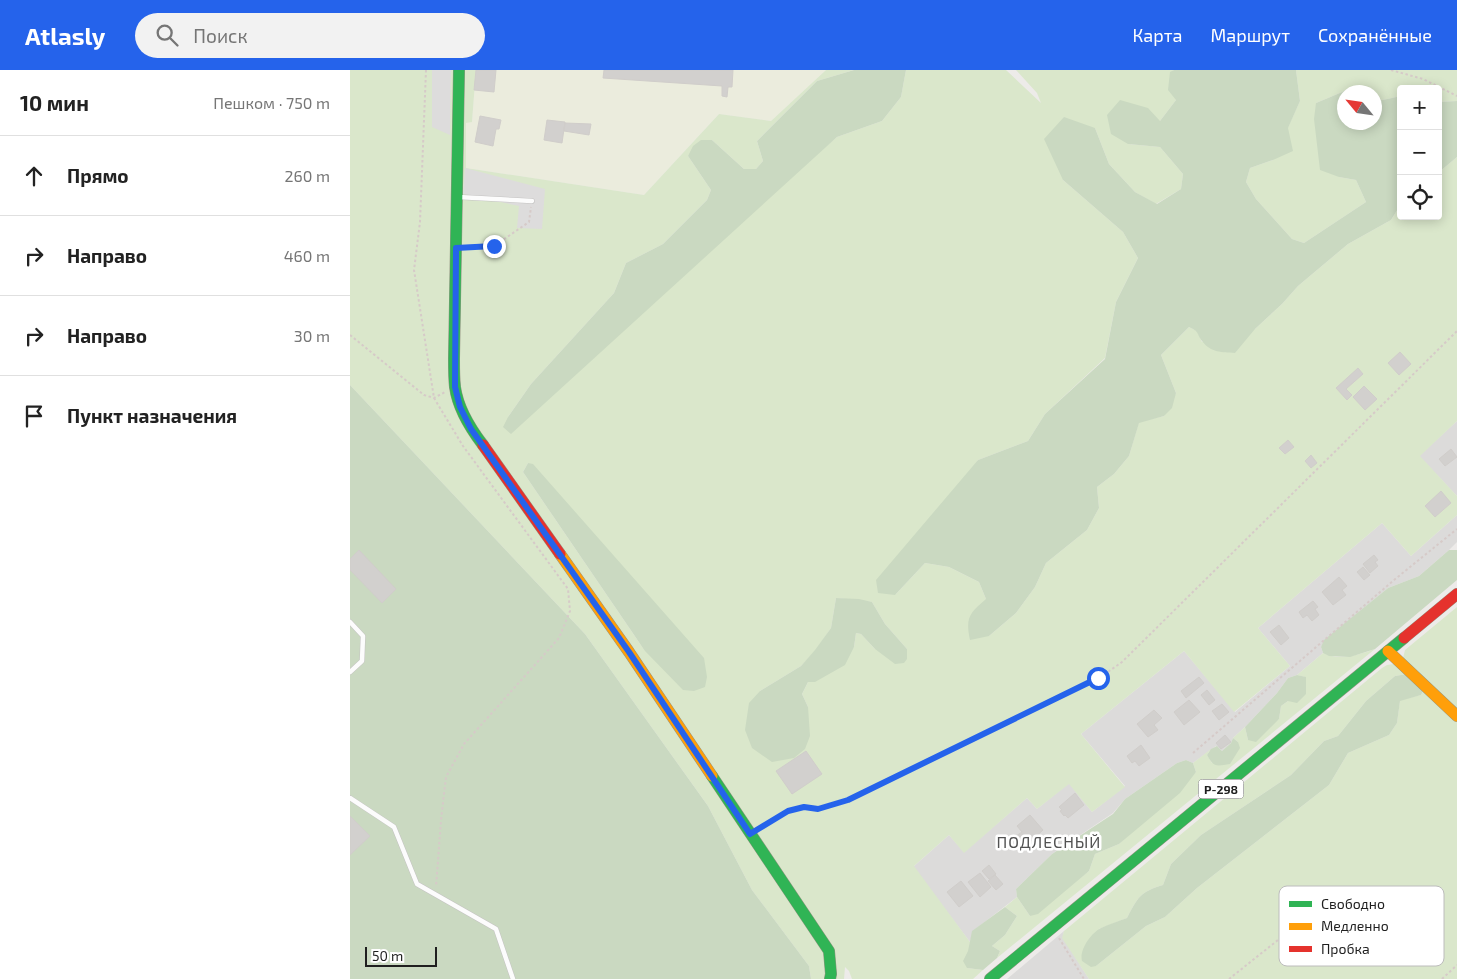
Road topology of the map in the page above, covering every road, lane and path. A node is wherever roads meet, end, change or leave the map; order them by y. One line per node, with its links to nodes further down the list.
1 (426, 70): 11 (path)
2 (459, 70): 5 (main road)
3 (1391, 70): 4 (path)
4 (1457, 96)
5 (457, 197): 6 (lane); 7 (main road)
6 (532, 201): 7 (path)
7 (456, 248): 10 (main road)
8 (1457, 331): 20 (path)
9 (350, 335): 11 (path)
10 (455, 387): 11 (path); 20 (main road)
11 (434, 398): 21 (path)
12 (1457, 529): 18 (path)
13 (1457, 594): 15 (main road, Р-298)
14 (350, 622): 16 (lane)
15 (1388, 651): 17 (main road); 22 (main road, Р-298)
16 (350, 672)
17 (1457, 716)
18 (1193, 753)
19 (350, 798): 21 (lane)
20 (750, 834): 26 (main road)
21 (436, 895): 25 (lane)
22 (1054, 927): 27 (main road, Р-298); 28 (path)
23 (1278, 940): 29 (path)
24 (1457, 965): 30 (path)
25 (513, 979)
26 (830, 979)
27 (990, 979)
28 (1084, 979)
29 (1229, 979)
30 (1442, 979)

